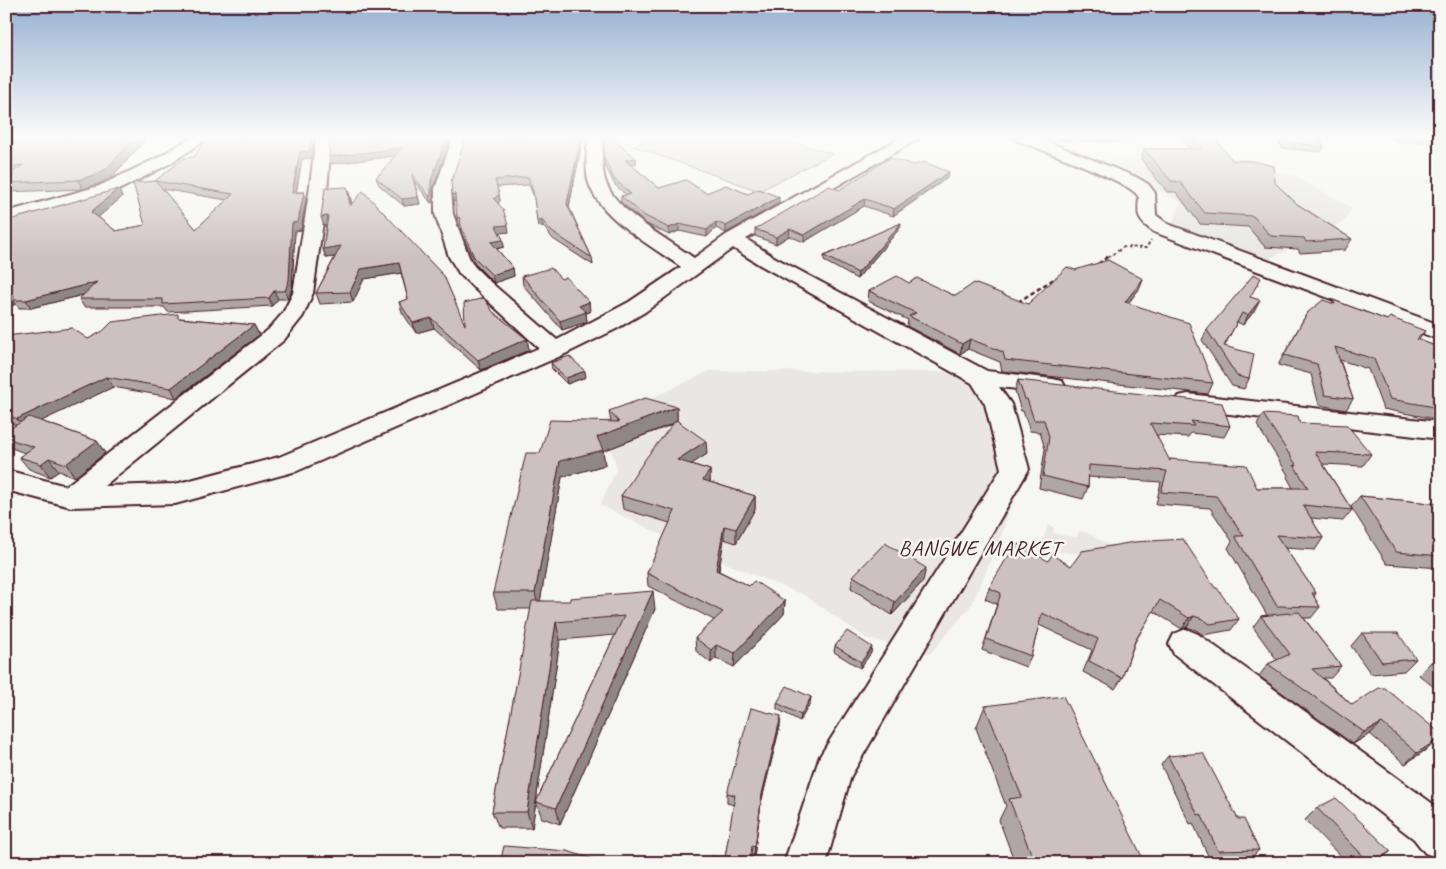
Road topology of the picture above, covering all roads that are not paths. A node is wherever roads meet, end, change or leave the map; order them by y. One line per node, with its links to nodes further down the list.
1 (130, 178): 7 (street)
2 (320, 178): 17 (street)
3 (447, 178): 11 (street)
4 (596, 178): 9 (street)
5 (842, 178): 8 (street)
6 (1121, 178): 10 (street)
7 (6, 218)
8 (733, 239): 9 (street); 12 (street)
9 (693, 266): 11 (street)
10 (1440, 332)
11 (554, 350): 17 (street)
12 (981, 378): 13 (street); 20 (street)
13 (1079, 389)
14 (1167, 400): 15 (street)
15 (1440, 431)
16 (6, 480): 17 (street)
17 (71, 497)
18 (1186, 644): 19 (street)
19 (1440, 838)
20 (805, 863)

